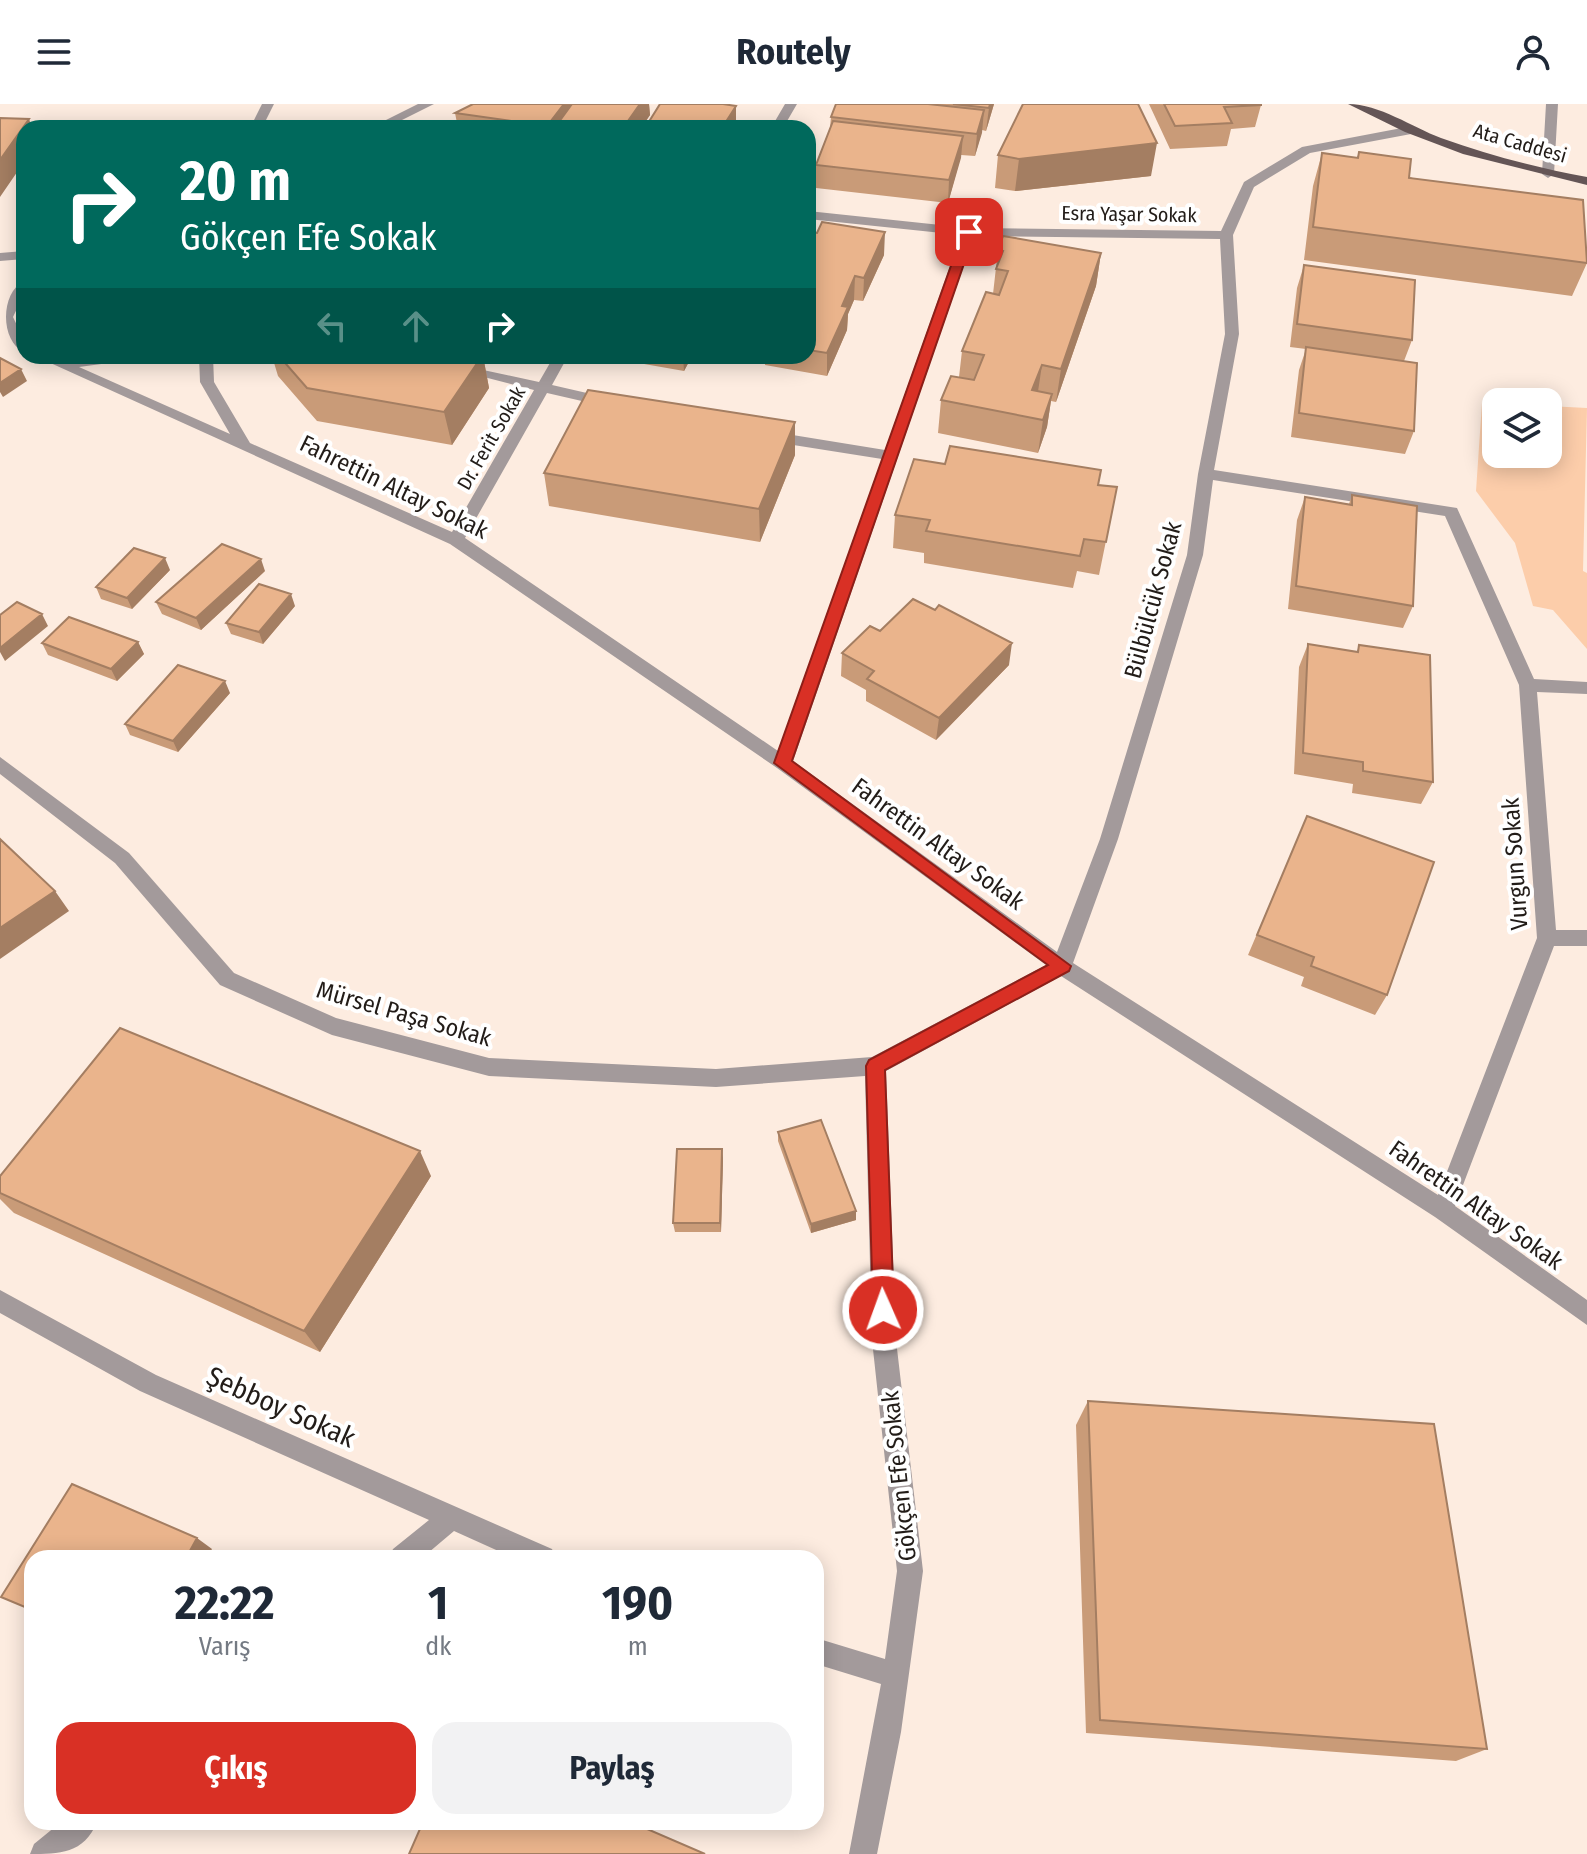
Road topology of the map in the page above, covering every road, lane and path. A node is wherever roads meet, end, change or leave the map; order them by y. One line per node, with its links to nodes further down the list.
1 (428, 104): 4 (street)
2 (1354, 104): 5 (main road, Ata Caddesi)
3 (1552, 104): 6 (street)
4 (393, 120)
5 (1407, 131): 6 (main road, Ata Caddesi); 10 (street, Esra Yaşar Sokak)
6 (1548, 174): 7 (main road, Ata Caddesi)
7 (1587, 181)
8 (816, 216): 9 (street, Esra Yaşar Sokak)
9 (969, 232): 10 (street, Esra Yaşar Sokak); 21 (street)
10 (1226, 235): 22 (street, Bülbülcük Sokak)
11 (16, 293): 12 (street)
12 (16, 341)
13 (59, 364): 20 (street, Fahrettin Altay Sokak)
14 (206, 364): 20 (street)
15 (556, 364): 17 (street, Dr. Ferit Sokak)
16 (441, 365): 17 (street)
17 (543, 387): 18 (street); 23 (street, Dr. Ferit Sokak)
18 (619, 405)
19 (755, 434): 21 (street)
20 (244, 445): 23 (street, Fahrettin Altay Sokak)
21 (888, 455): 26 (street)
22 (1206, 474): 24 (street, Vurgun Sokak); 30 (street, Bülbülcük Sokak)
23 (456, 540): 26 (street, Fahrettin Altay Sokak)
24 (1528, 685): 25 (street); 28 (street, Vurgun Sokak)
25 (1587, 688)
26 (783, 763): 30 (street, Fahrettin Altay Sokak)
27 (0, 764): 31 (street, Mürsel Paşa Sokak)
28 (1547, 938): 29 (street); 32 (street, Vurgun Sokak)
29 (1587, 938)
30 (1062, 966): 31 (street); 32 (street, Fahrettin Altay Sokak)
31 (875, 1066): 39 (street, Gökçen Efe Sokak)
32 (1443, 1210): 34 (street, Fahrettin Altay Sokak)
33 (0, 1301): 35 (street, Şebboy Sokak)
34 (1587, 1314)
35 (451, 1518): 36 (street); 37 (street, Şebboy Sokak)
36 (412, 1550)
37 (525, 1550)
38 (824, 1653): 39 (street)
39 (895, 1675): 42 (street, Gökçen Efe Sokak)
40 (73, 1830): 41 (street)
41 (44, 1854)
42 (863, 1854)

